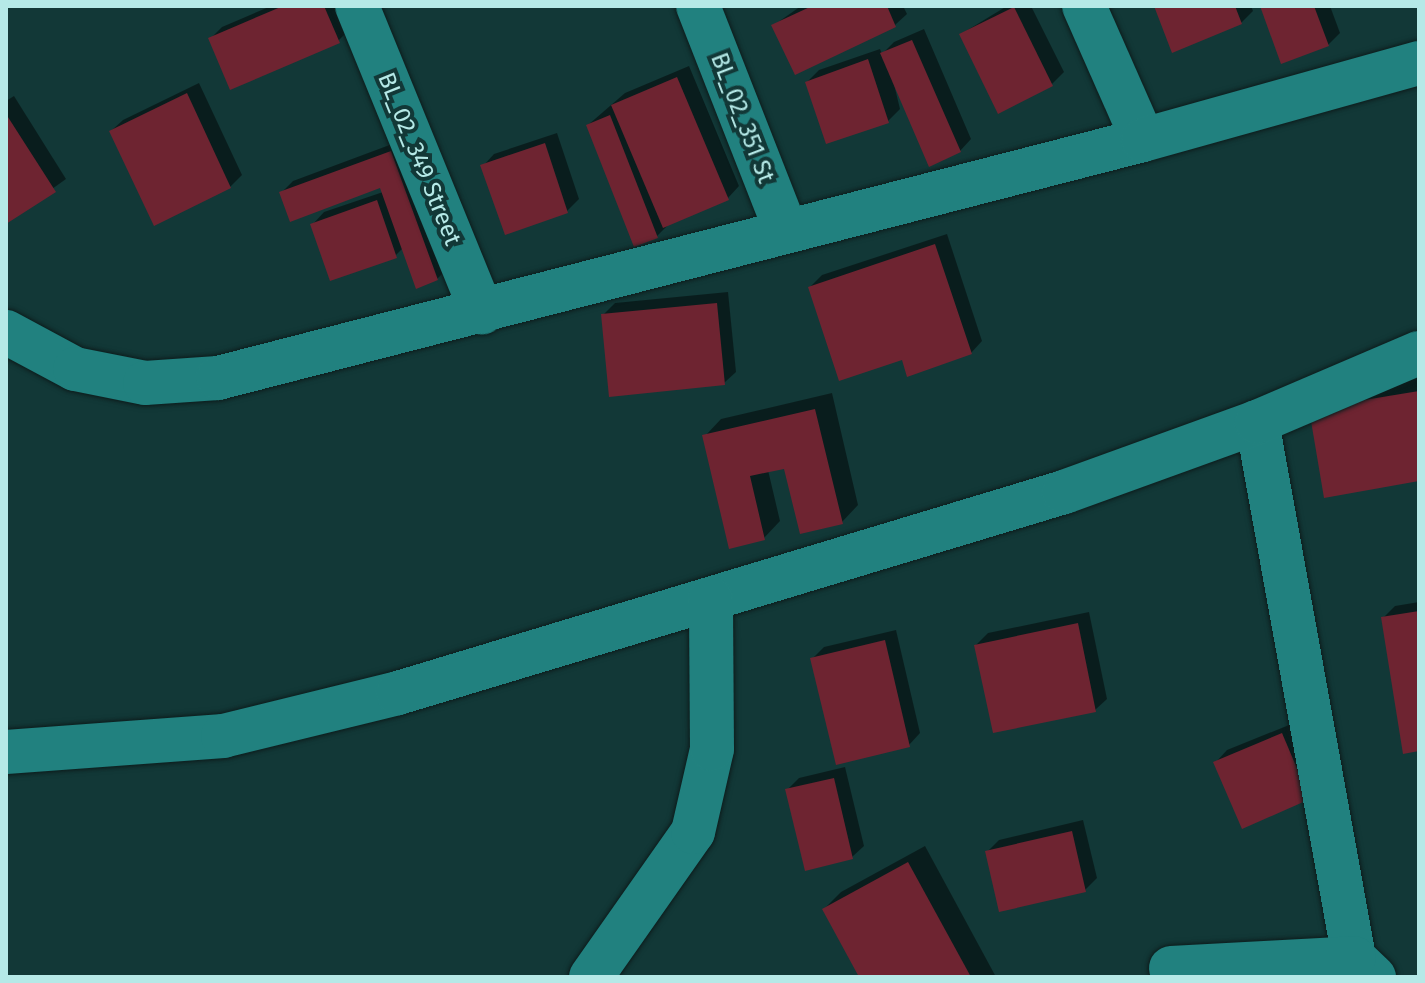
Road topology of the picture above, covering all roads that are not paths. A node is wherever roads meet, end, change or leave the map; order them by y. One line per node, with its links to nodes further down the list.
1 (357, 6): 7 (street, BL_02_349 Street)
2 (698, 6): 6 (street, BL_02_351 St)
3 (1084, 6): 5 (street)
4 (1419, 63): 5 (street)
5 (1143, 140): 6 (street)
6 (786, 230): 7 (street)
7 (482, 312): 8 (street)
8 (6, 332)
9 (1419, 353): 10 (street)
10 (1257, 422): 11 (street); 13 (street)
11 (711, 599): 12 (street); 15 (street)
12 (6, 752)
13 (1364, 967): 14 (street)
14 (1171, 968)
15 (614, 970)

